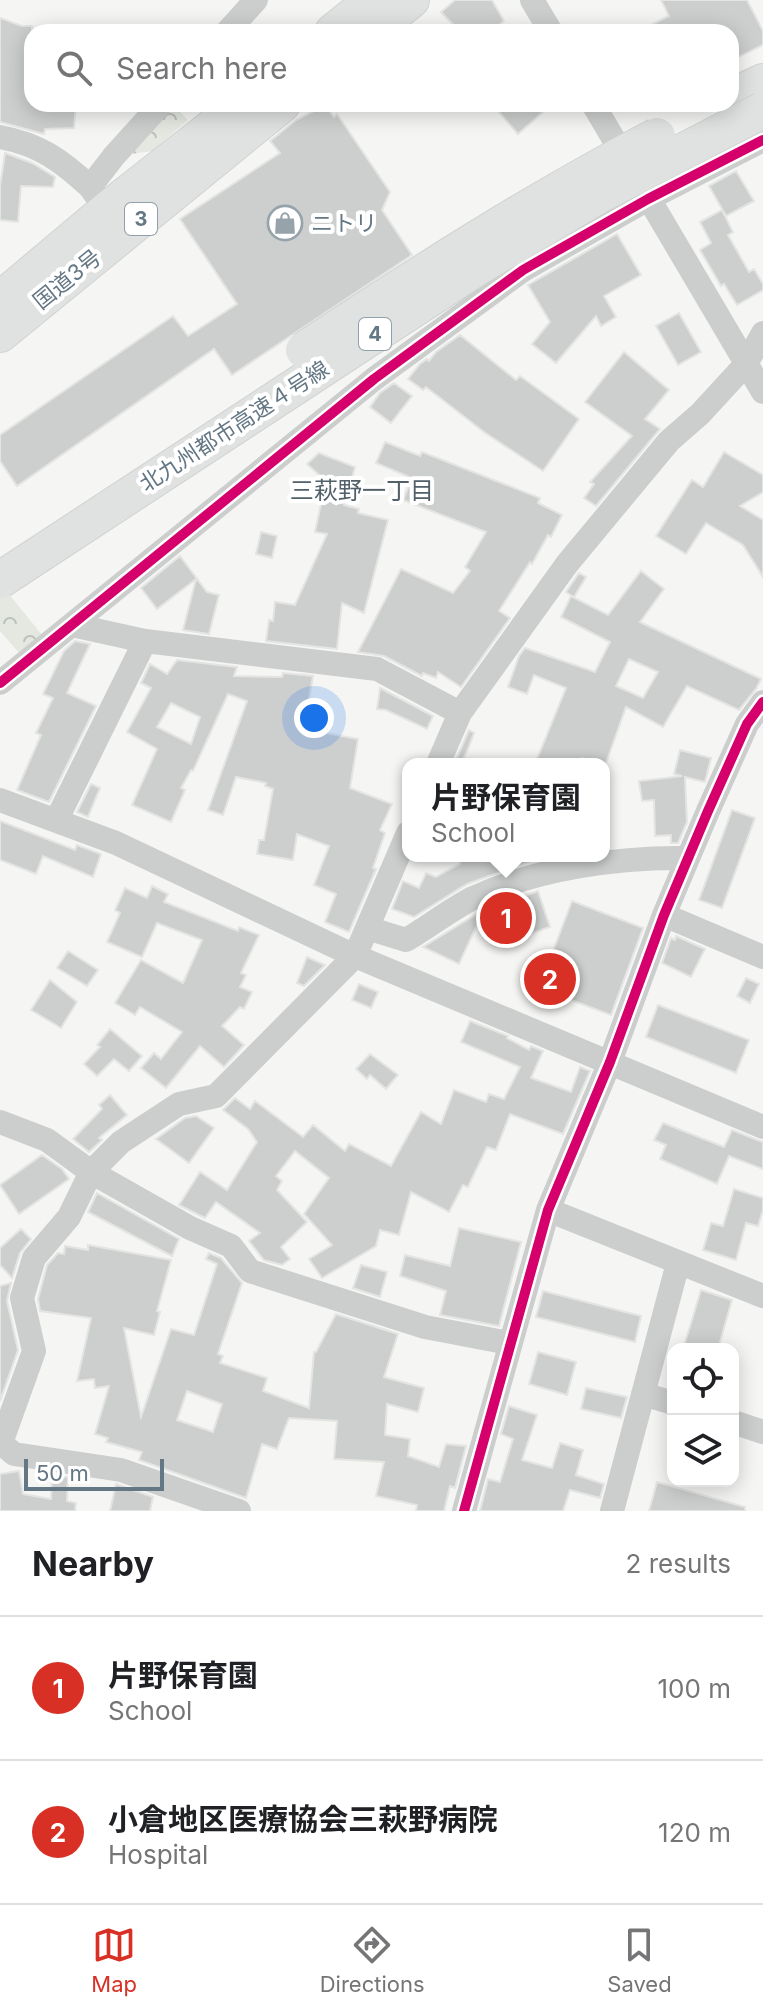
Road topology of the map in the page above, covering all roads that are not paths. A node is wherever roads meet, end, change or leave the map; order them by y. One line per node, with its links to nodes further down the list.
1 (256, 0): 5 (street)
2 (373, 0): 6 (highway)
3 (411, 0): 7 (highway)
4 (532, 0): 8 (street)
5 (234, 24)
6 (343, 24)
7 (381, 24)
8 (546, 24)
9 (763, 82): 10 (highway)
10 (739, 93)
11 (763, 110): 27 (highway, 北九州都市高速４号線 / 4, bridge)
12 (154, 112): 19 (street)
13 (230, 112): 19 (highway, 国道3号 / 3)
14 (272, 112): 23 (highway, 国道3号 / 3)
15 (598, 112): 20 (street)
16 (702, 112): 26 (highway, 北九州都市高速４号線 / 4, bridge)
17 (0, 137): 19 (street)
18 (763, 140): 20 (street)
19 (98, 199): 21 (highway, 国道3号 / 3)
20 (648, 199): 24 (street); 28 (street)
21 (0, 300)
22 (763, 333): 24 (street)
23 (0, 334)
24 (746, 364): 25 (street); 32 (street)
25 (763, 392)
26 (0, 553)
27 (0, 580)
28 (72, 625): 29 (street); 30 (street)
29 (145, 641): 32 (street); 35 (street)
30 (0, 683)
31 (763, 702): 37 (street)
32 (460, 713): 33 (street)
33 (441, 758)
34 (0, 800): 35 (street)
35 (57, 819): 40 (street)
36 (402, 847): 39 (street)
37 (688, 858): 38 (street); 39 (street)
38 (664, 915): 41 (street); 42 (street)
39 (367, 928): 40 (street)
40 (355, 956): 42 (street); 45 (street)
41 (763, 957)
42 (610, 1062): 44 (street); 46 (street)
43 (0, 1122): 45 (street)
44 (763, 1127)
45 (91, 1172): 49 (street); 54 (street)
46 (548, 1210): 47 (street); 49 (street)
47 (678, 1263): 48 (street); 50 (street)
48 (763, 1296)
49 (509, 1343): 56 (street)
50 (643, 1394): 51 (street); 57 (street)
51 (667, 1401)
52 (739, 1424): 53 (street)
53 (763, 1432)
54 (1, 1442): 55 (street)
55 (239, 1511)
56 (464, 1511)
57 (612, 1511)

